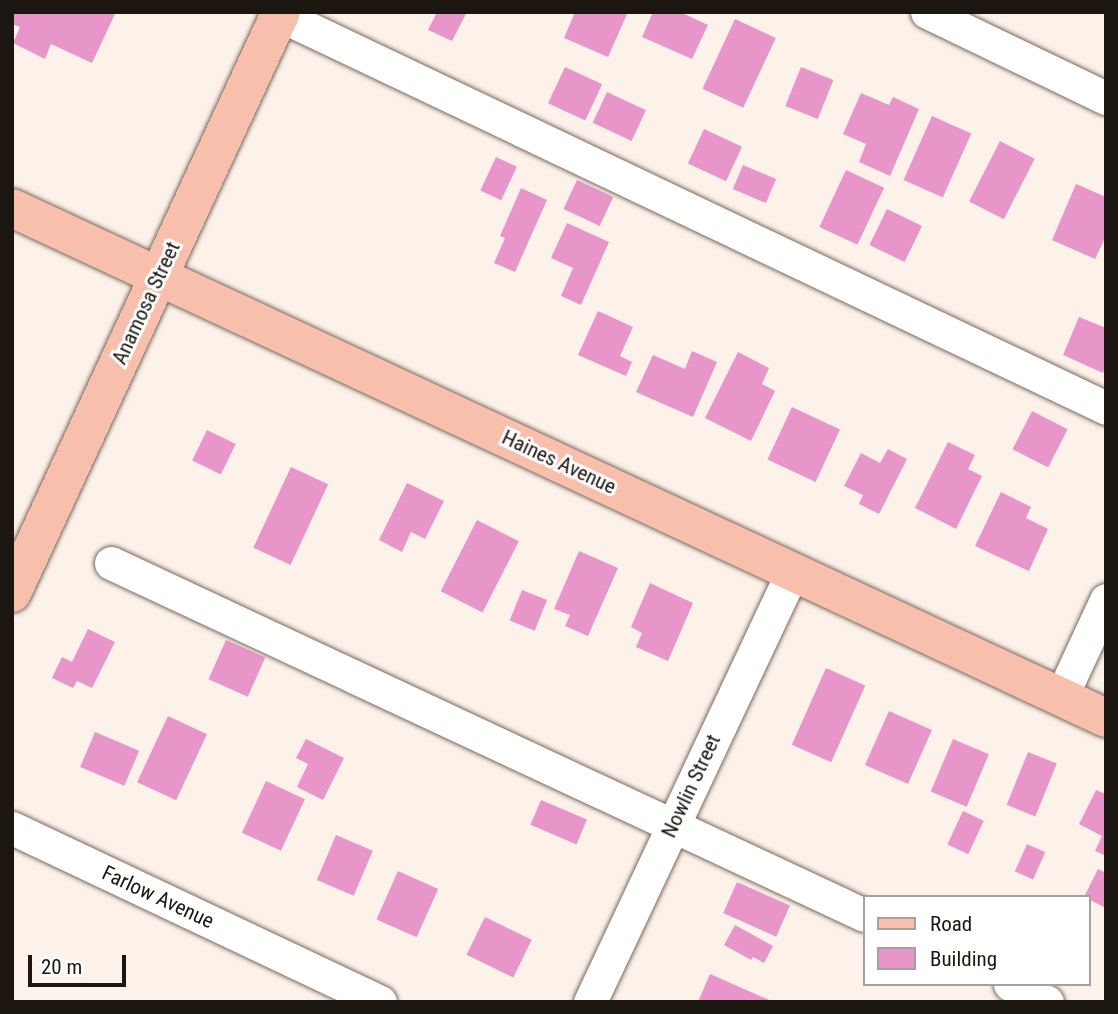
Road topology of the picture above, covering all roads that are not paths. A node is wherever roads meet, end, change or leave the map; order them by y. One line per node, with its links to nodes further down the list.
1 (926, 12): 3 (street)
2 (280, 14): 5 (main road, Anamosa Street); 6 (street)
3 (1106, 98)
4 (12, 208): 5 (main road, Haines Avenue)
5 (158, 277): 8 (main road, Haines Avenue); 9 (main road, Anamosa Street)
6 (1106, 408)
7 (111, 563): 13 (street)
8 (793, 570): 11 (main road, Haines Avenue); 13 (street, Nowlin Street)
9 (12, 593)
10 (1106, 600): 11 (street)
11 (1060, 697): 12 (main road, Haines Avenue)
12 (1106, 718)
13 (673, 824): 15 (street); 18 (street, Nowlin Street)
14 (12, 828): 17 (street, Farlow Avenue)
15 (862, 914)
16 (1014, 986): 19 (street)
17 (380, 1002)
18 (590, 1002)
19 (1047, 1002)

